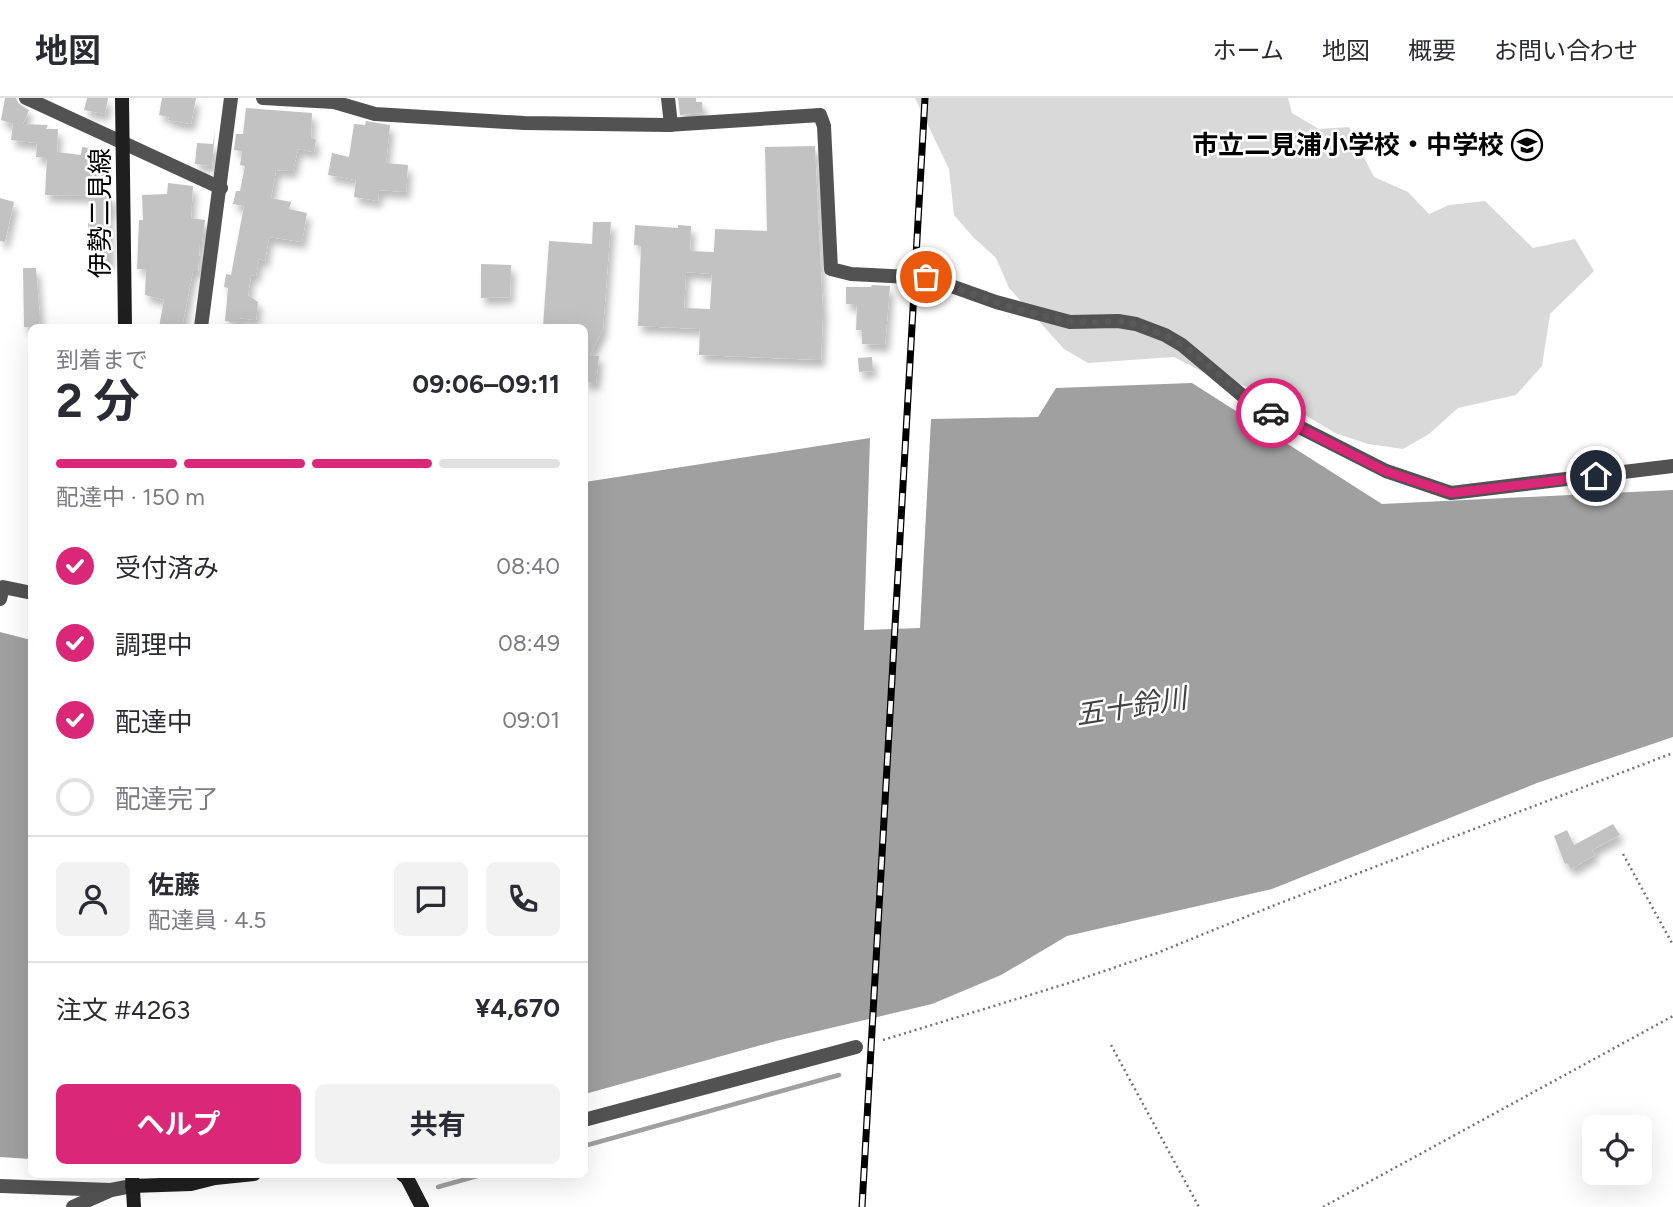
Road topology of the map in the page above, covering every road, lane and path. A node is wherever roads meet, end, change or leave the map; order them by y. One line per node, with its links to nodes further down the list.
1 (26, 98): 8 (street)
2 (122, 98): 8 (main road, 伊勢二見線)
3 (231, 98): 9 (street)
4 (263, 98): 6 (street)
5 (668, 98): 7 (street)
6 (341, 101): 7 (street)
7 (671, 125): 10 (street)
8 (124, 143): 9 (street); 12 (main road, 伊勢二見線)
9 (220, 188): 13 (street)
10 (910, 277)
11 (926, 277): 14 (street)
12 (125, 324)
13 (201, 324)
14 (1673, 466)
15 (1, 591): 16 (street)
16 (28, 593)
17 (1673, 753): 21 (path)
18 (1623, 854): 19 (path)
19 (1673, 945)
20 (1673, 1016): 34 (path)
21 (883, 1040)
22 (1111, 1045): 33 (path)
23 (856, 1047): 24 (street)
24 (588, 1119)
25 (215, 1178): 27 (main road)
26 (407, 1178): 32 (main road)
27 (132, 1180): 29 (street); 31 (main road)
28 (0, 1186): 29 (street)
29 (111, 1190): 30 (street)
30 (74, 1207)
31 (134, 1207)
32 (422, 1207)
33 (1199, 1207)
34 (1324, 1207)

